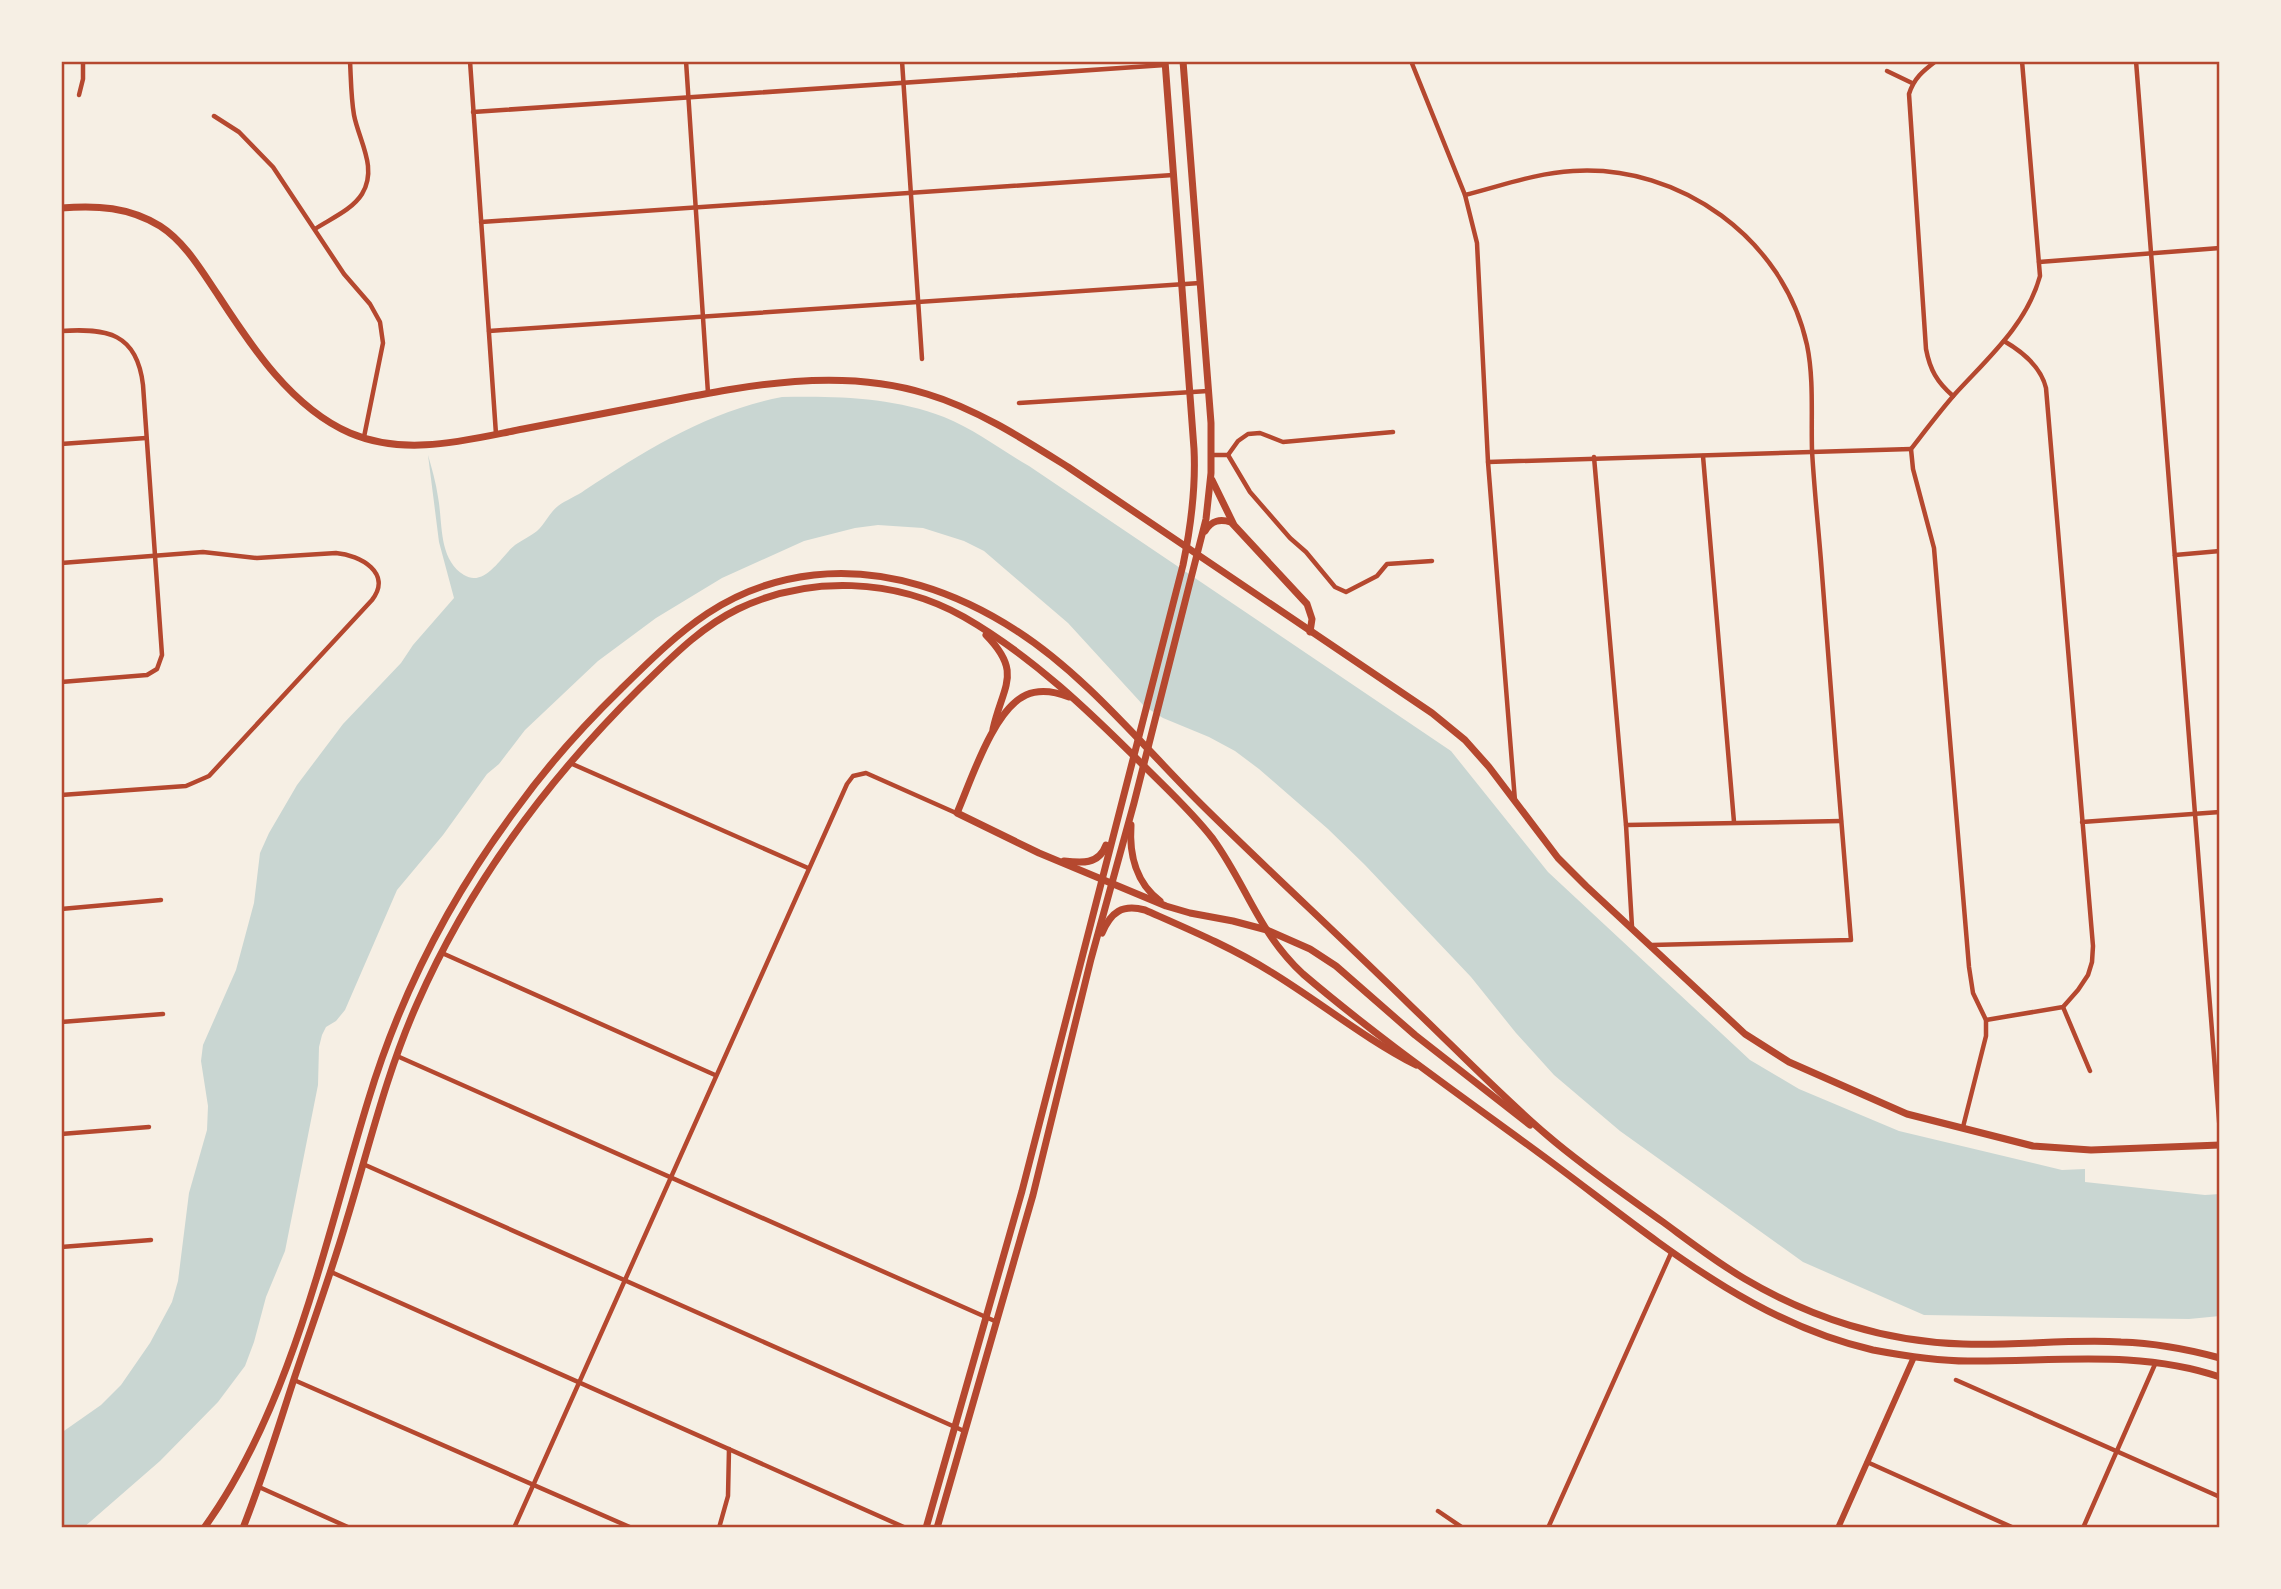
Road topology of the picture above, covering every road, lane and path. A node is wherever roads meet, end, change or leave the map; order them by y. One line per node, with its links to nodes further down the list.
1 (83, 61): 15 (street)
2 (349, 61): 25 (street)
3 (470, 61): 17 (street)
4 (686, 61): 16 (street)
5 (902, 61): 13 (street)
6 (1184, 61): 29 (main road)
7 (1411, 61): 21 (street)
8 (1936, 61): 14 (street)
9 (2022, 61): 28 (street)
10 (2136, 61): 27 (street)
11 (1167, 62): 13 (street); 19 (main road)
12 (1886, 71): 14 (street)
13 (903, 83): 16 (street); 20 (street)
14 (1912, 83): 40 (street)
15 (79, 95)
16 (688, 97): 17 (street); 22 (street)
17 (473, 112): 24 (street)
18 (214, 116): 25 (street)
19 (1173, 175): 20 (street); 30 (main road)
20 (911, 192): 22 (street); 31 (street)
21 (1465, 195): 48 (street); 53 (street)
22 (696, 207): 24 (street); 32 (street)
23 (61, 208): 45 (main road)
24 (481, 222): 34 (street)
25 (315, 229): 45 (street)
26 (2220, 248): 27 (street)
27 (2151, 254): 28 (street); 58 (street)
28 (2039, 262): 35 (street)
29 (1200, 283): 30 (street); 37 (main road)
30 (1181, 285): 31 (street); 38 (main road)
31 (918, 302): 32 (street); 36 (street)
32 (703, 317): 34 (street); 39 (street)
33 (61, 331): 44 (street)
34 (489, 331): 43 (street)
35 (2004, 341): 40 (street); 77 (street)
36 (922, 359)
37 (1208, 391): 38 (street); 49 (main road)
38 (1189, 392): 41 (street); 69 (main road)
39 (708, 393): 43 (main road); 63 (main road)
40 (1953, 396): 47 (street)
41 (1019, 404)
42 (1393, 432): 50 (street)
43 (496, 434): 45 (main road)
44 (146, 438): 46 (street); 59 (street)
45 (363, 438)
46 (61, 444)
47 (1911, 449): 48 (street); 92 (street)
48 (1812, 452): 51 (street); 75 (street)
49 (1211, 455): 50 (street); 54 (main road)
50 (1228, 455): 60 (street)
51 (1703, 456): 52 (street); 76 (street)
52 (1594, 457): 53 (street); 78 (street)
53 (1488, 462): 70 (street)
54 (1211, 473): 55 (main road); 56 (main road)
55 (1235, 526): 56 (main road); 63 (main road)
56 (1201, 544): 71 (main road)
57 (2220, 551): 58 (street)
58 (2175, 555): 74 (street)
59 (155, 556): 61 (street); 64 (street); 68 (street)
60 (1432, 561)
61 (61, 563)
62 (976, 624): 65 (main road); 66 (main road); 67 (main road)
63 (1310, 632): 70 (main road)
64 (61, 682)
65 (1072, 698): 66 (main road); 97 (main road)
66 (991, 735): 73 (main road)
67 (569, 762): 80 (street); 88 (main road)
68 (61, 795)
69 (1123, 795): 79 (main road); 81 (main road)
70 (1515, 802): 86 (main road)
71 (1134, 803): 82 (main road); 84 (main road)
72 (2220, 812): 74 (street)
73 (957, 813): 79 (main road); 80 (street)
74 (2194, 814): 77 (street); 100 (street)
75 (1841, 821): 76 (street); 87 (street)
76 (1734, 822): 78 (street)
77 (2082, 822): 90 (street)
78 (1626, 825): 86 (street)
79 (1056, 860): 81 (main road)
80 (808, 868): 96 (street)
81 (1101, 880): 82 (main road); 111 (main road)
82 (1112, 885): 84 (main road); 89 (main road)
83 (161, 900): 85 (street)
84 (1166, 906): 102 (main road)
85 (61, 909)
86 (1632, 927): 87 (main road)
87 (1652, 945): 99 (main road)
88 (441, 953): 94 (main road); 96 (street)
89 (1091, 959): 97 (main road); 112 (main road)
90 (2063, 1007): 92 (street); 95 (street)
91 (163, 1014): 93 (street)
92 (1986, 1020): 99 (street)
93 (61, 1022)
94 (396, 1055): 104 (main road); 105 (street)
95 (2090, 1072)
96 (715, 1075): 105 (street)
97 (1434, 1075): 108 (main road)
98 (149, 1127): 101 (street)
99 (1963, 1128): 103 (main road)
100 (2220, 1133)
101 (61, 1134)
102 (1551, 1139): 114 (main road); 129 (main road)
103 (2220, 1145)
104 (363, 1164): 109 (main road); 110 (street)
105 (670, 1177): 110 (street); 111 (street)
106 (151, 1240): 107 (street)
107 (61, 1247)
108 (1672, 1251): 113 (main road); 139 (street)
109 (331, 1272): 117 (main road); 119 (street)
110 (624, 1280): 119 (street); 120 (street)
111 (987, 1318): 112 (street); 120 (main road)
112 (997, 1323): 121 (main road)
113 (1914, 1357): 115 (main road); 124 (street)
114 (2220, 1358)
115 (2156, 1362): 116 (main road); 123 (street)
116 (2220, 1377)
117 (294, 1380): 125 (street); 126 (main road)
118 (1956, 1380): 123 (street)
119 (578, 1382): 122 (street); 125 (street)
120 (955, 1427): 121 (street); 136 (main road)
121 (965, 1432): 137 (main road)
122 (729, 1449): 134 (street); 135 (street)
123 (2117, 1451): 127 (street); 142 (street)
124 (1867, 1462): 140 (street); 141 (street)
125 (532, 1485): 132 (street); 133 (street)
126 (258, 1486): 130 (main road); 131 (street)
127 (2220, 1497)
128 (1438, 1511): 138 (street)
129 (204, 1528)
130 (243, 1528)
131 (350, 1528)
132 (513, 1528)
133 (632, 1528)
134 (719, 1528)
135 (906, 1528)
136 (926, 1528)
137 (937, 1528)
138 (1463, 1528)
139 (1549, 1528)
140 (1838, 1528)
141 (2014, 1528)
142 (2083, 1528)

